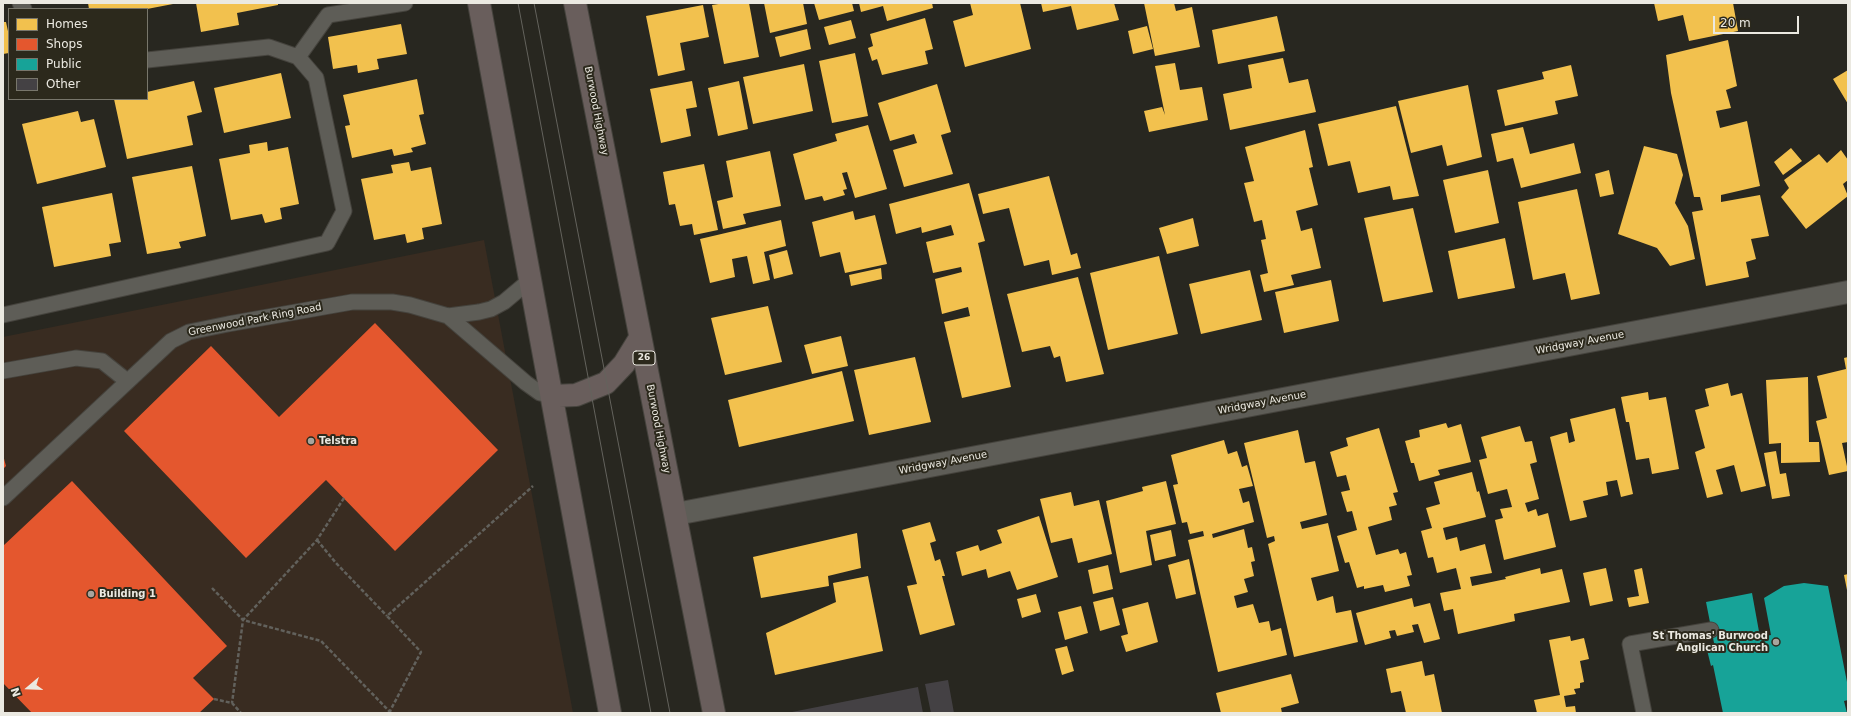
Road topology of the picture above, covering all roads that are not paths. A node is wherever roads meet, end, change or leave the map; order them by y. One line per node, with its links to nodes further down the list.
1 (405, 3): 4 (lane)
2 (479, 3): 6 (highway)
3 (575, 3): 10 (highway, Burwood Highway / 26)
4 (298, 57): 5 (lane); 8 (lane)
5 (148, 60)
6 (529, 281): 9 (lane); 13 (highway)
7 (1848, 292): 15 (street, Wridgway Avenue)
8 (3, 315)
9 (448, 316): 12 (lane, Greenwood Park Ring Road); 13 (lane)
10 (640, 338): 13 (highway); 15 (highway, Burwood Highway / 26)
11 (3, 371): 12 (lane)
12 (127, 381): 14 (lane, Greenwood Park Ring Road)
13 (553, 396): 17 (highway)
14 (3, 498)
15 (676, 514): 18 (highway, Burwood Highway / 26)
16 (1711, 630): 19 (lane)
17 (610, 713)
18 (714, 713)
19 (1644, 713)

